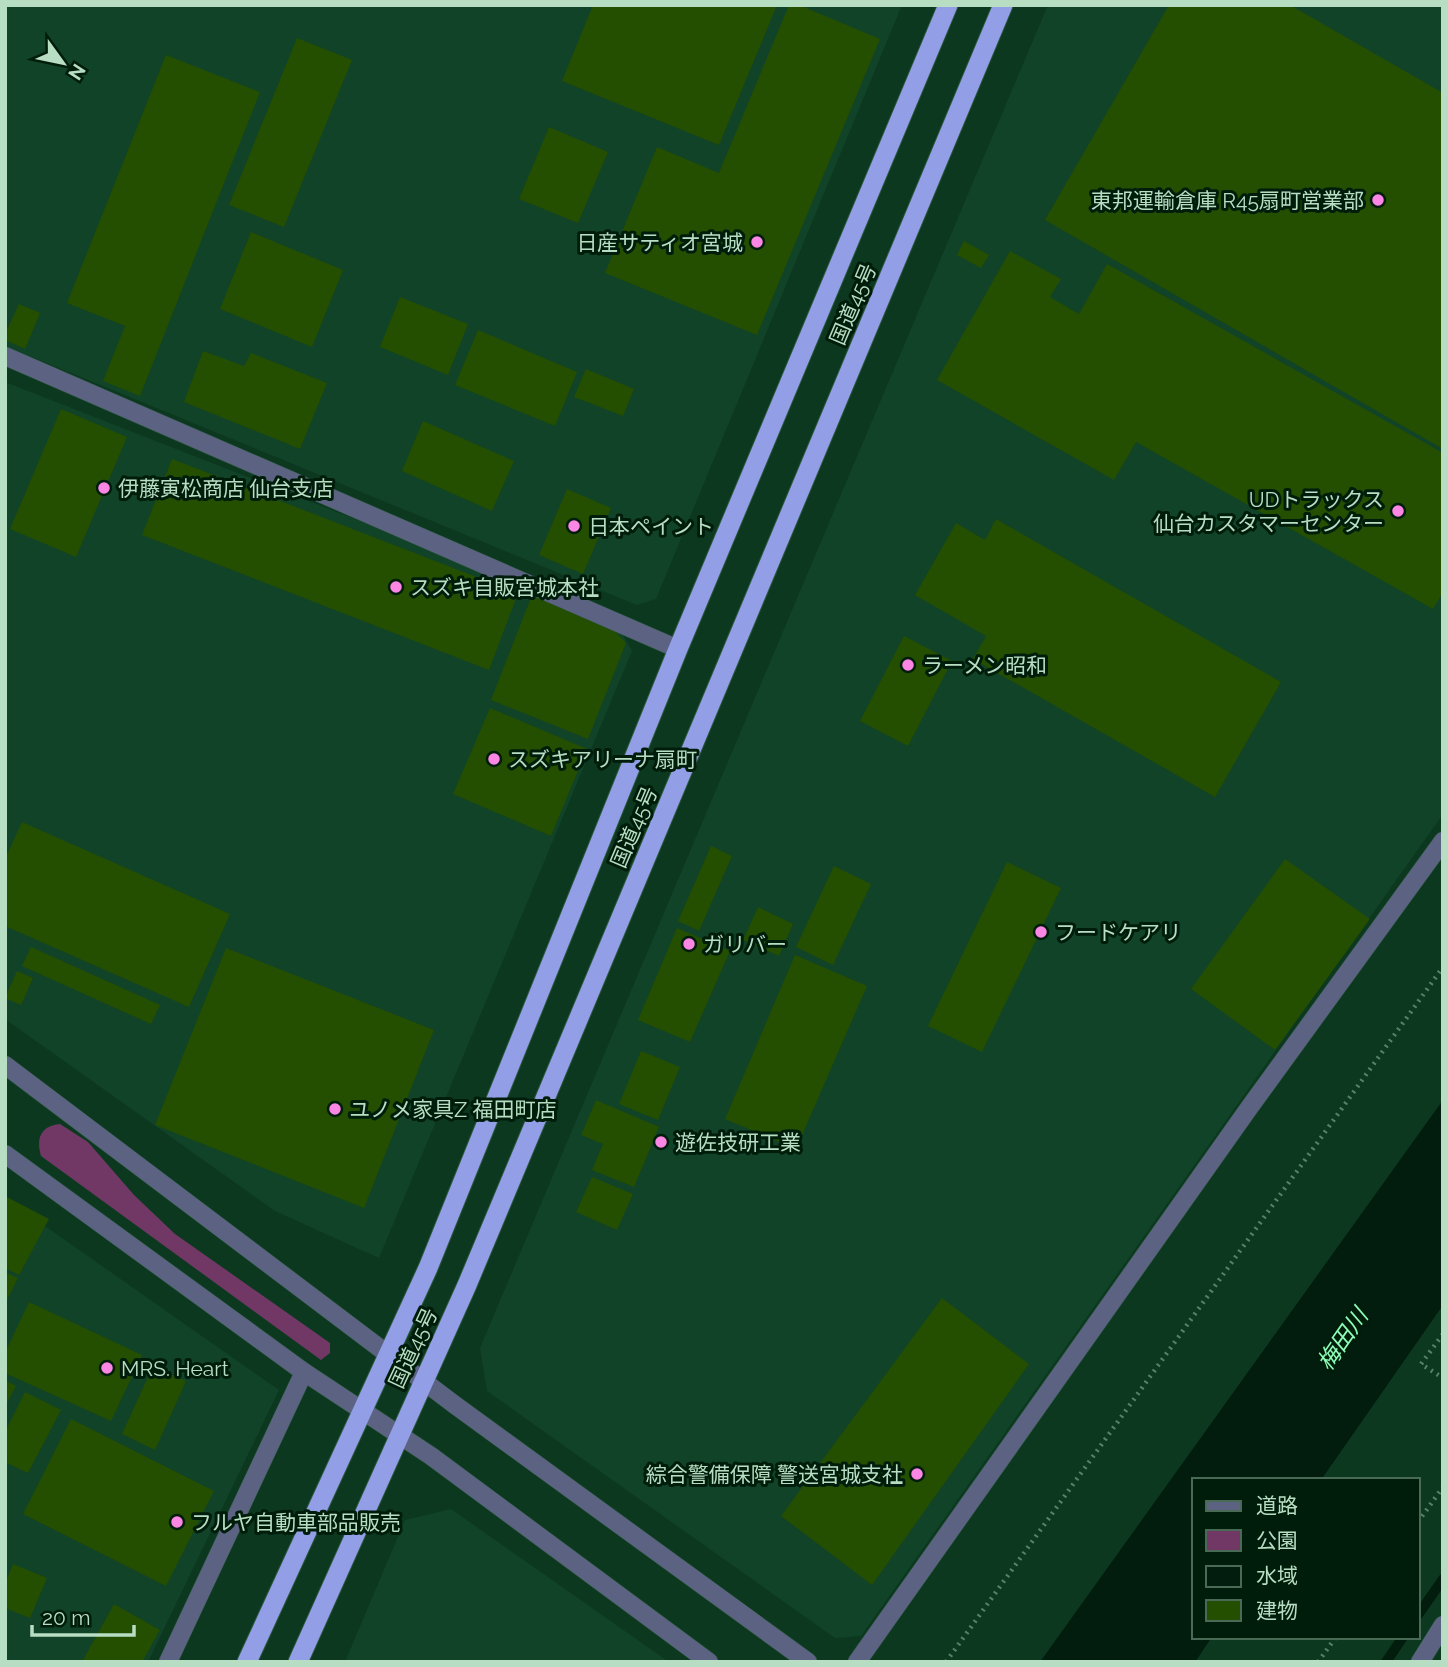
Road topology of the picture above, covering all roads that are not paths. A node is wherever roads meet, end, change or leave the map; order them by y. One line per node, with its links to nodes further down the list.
1 (948, 5): 4 (highway, 国道45号)
2 (1003, 5): 10 (highway, 国道45号)
3 (5, 356): 4 (street)
4 (678, 649): 8 (highway, 国道45号)
5 (1443, 841): 19 (street)
6 (5, 1065): 8 (street)
7 (5, 1154): 9 (street)
8 (388, 1353): 10 (street); 11 (highway, 国道45号)
9 (304, 1372): 11 (street); 14 (street)
10 (424, 1380): 12 (highway, 国道45号); 18 (street)
11 (363, 1410): 12 (street); 15 (highway, 国道45号)
12 (399, 1434): 16 (highway, 国道45号); 17 (street)
13 (1443, 1625): 20 (street)
14 (168, 1662)
15 (247, 1662)
16 (298, 1662)
17 (709, 1662)
18 (808, 1662)
19 (857, 1662)
20 (1420, 1662)

